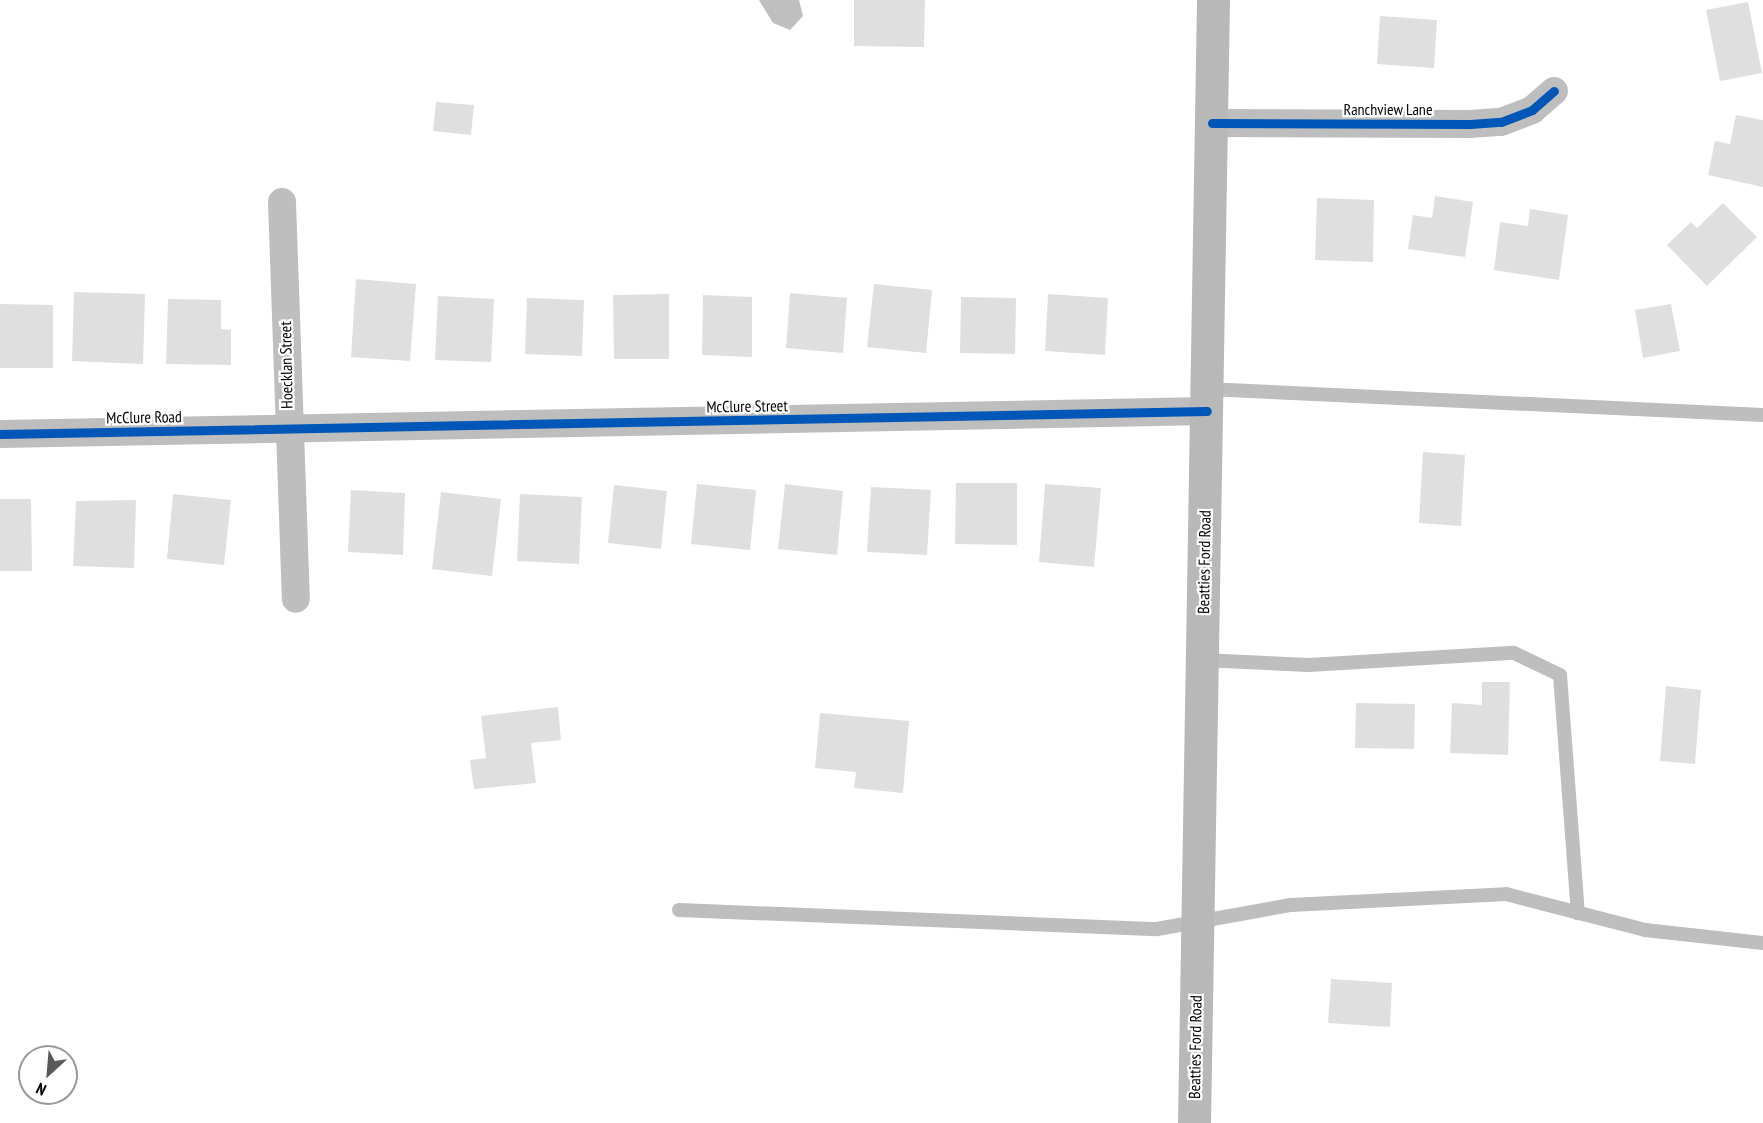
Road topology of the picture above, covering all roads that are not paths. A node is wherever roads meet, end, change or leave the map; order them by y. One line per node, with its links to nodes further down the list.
1 (1213, 0): 3 (main road, Beatties Ford Road)
2 (1554, 91): 3 (street, Ranchview Lane)
3 (1212, 123): 5 (main road, Beatties Ford Road)
4 (282, 202): 7 (street, Hoecklan Street)
5 (1207, 400): 6 (lane); 7 (street, McClure Street); 10 (main road, Beatties Ford Road)
6 (1763, 415)
7 (288, 431): 8 (street, McClure Road); 9 (street, Hoecklan Street)
8 (0, 434)
9 (296, 600)
10 (1202, 660): 12 (lane); 13 (main road, Beatties Ford Road)
11 (679, 910): 13 (lane)
12 (1578, 913): 13 (lane); 14 (lane)
13 (1197, 919): 15 (main road, Beatties Ford Road)
14 (1763, 943)
15 (1194, 1123)

